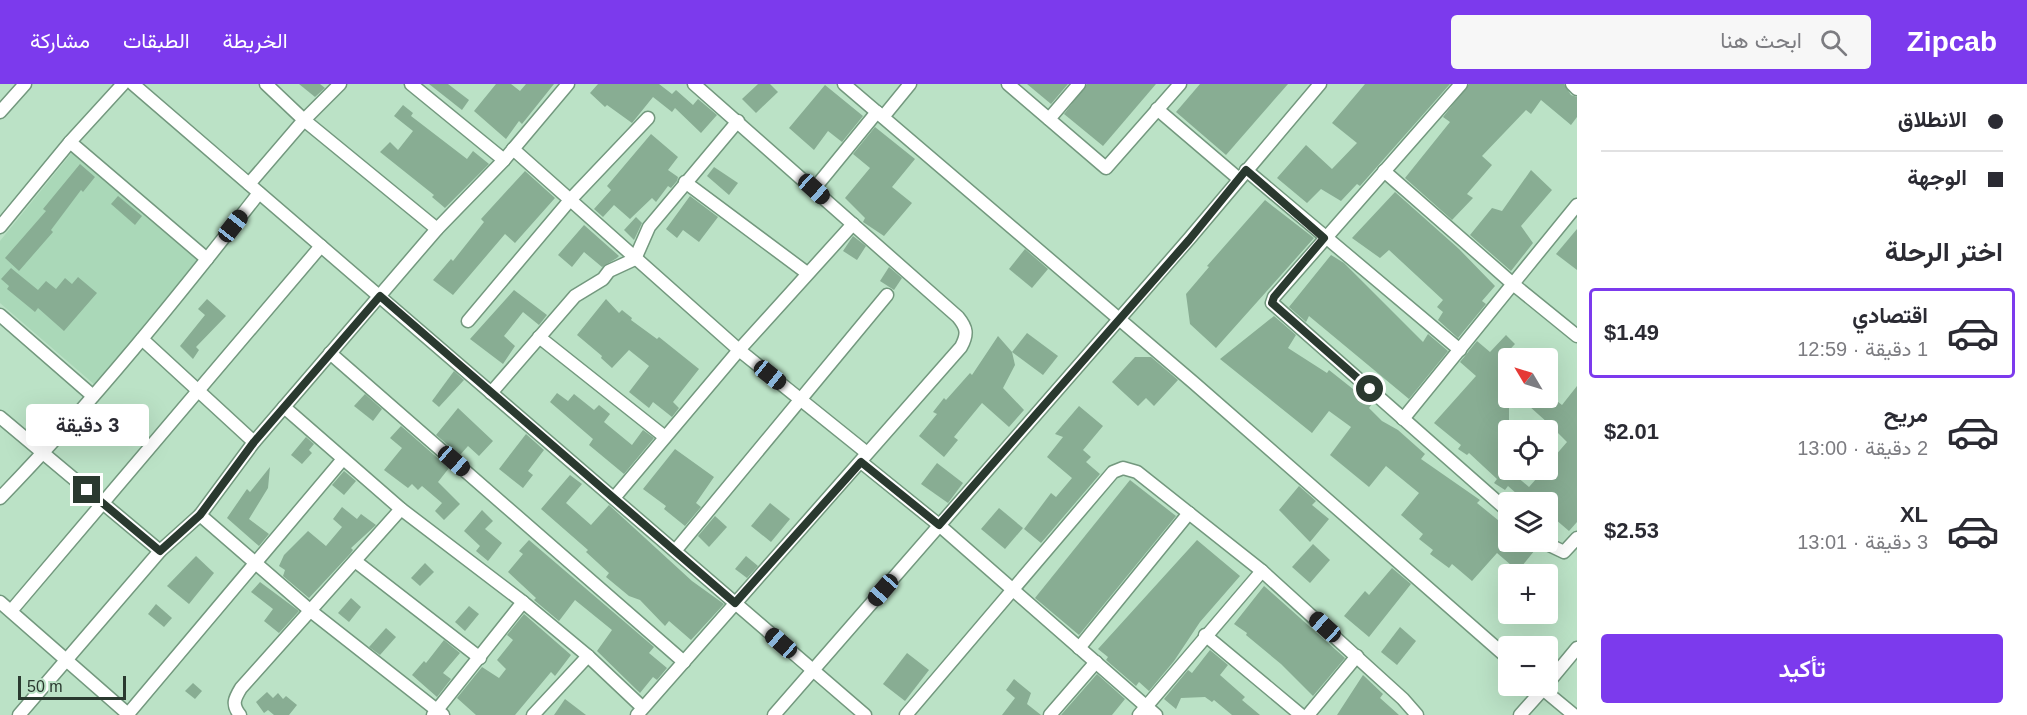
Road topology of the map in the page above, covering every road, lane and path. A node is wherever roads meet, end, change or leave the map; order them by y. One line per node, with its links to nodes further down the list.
1 (25, 84): 19 (street)
2 (123, 84): 25 (street)
3 (266, 84): 23 (street)
4 (340, 84): 23 (street)
5 (411, 84): 27 (street)
6 (568, 84): 26 (street)
7 (694, 84): 24 (street)
8 (844, 84): 20 (street)
9 (910, 84): 20 (street)
10 (1008, 84): 22 (street)
11 (1079, 84): 22 (street)
12 (1180, 84): 18 (street)
13 (1320, 84): 29 (street)
14 (1461, 84): 28 (street)
15 (1572, 84): 17 (street)
16 (136, 85): 31 (street)
17 (1577, 89)
18 (1157, 110): 22 (street); 29 (street)
19 (0, 112)
20 (880, 115): 32 (street); 48 (street)
21 (648, 118): 34 (street)
22 (1049, 119)
23 (304, 120): 31 (street); 38 (street)
24 (738, 121): 30 (street); 32 (street)
25 (70, 142): 37 (street); 41 (street)
26 (513, 149): 27 (street); 34 (street)
27 (504, 160): 38 (street)
28 (1384, 171): 39 (street); 44 (street)
29 (1243, 174): 39 (street); 48 (street)
30 (685, 182): 42 (street); 43 (street)
31 (249, 184): 33 (street)
32 (814, 189): 36 (street)
33 (259, 193): 40 (street); 41 (street)
34 (570, 201): 42 (street); 49 (street)
35 (1577, 205): 44 (street)
36 (853, 224): 43 (street); 66 (street)
37 (1, 225)
38 (437, 229): 45 (street)
39 (1324, 238): 54 (street); 62 (street)
40 (321, 246): 45 (street); 56 (street)
41 (207, 259): 52 (street)
42 (635, 259): 51 (street); 53 (street)
43 (807, 273): 53 (street)
44 (1513, 284): 50 (street); 54 (street)
45 (380, 296): 55 (street); 57 (street)
46 (887, 296): 59 (street)
47 (0, 315): 58 (street)
48 (1120, 319): 75 (street); 92 (street)
49 (468, 321)
50 (1577, 336)
51 (539, 337): 57 (street); 63 (street)
52 (142, 339): 56 (street); 58 (street)
53 (739, 350): 59 (street); 63 (street)
54 (1460, 350): 62 (street)
55 (330, 353): 60 (street); 97 (street)
56 (198, 390): 64 (street); 71 (street)
57 (491, 393): 69 (street)
58 (93, 396): 65 (street)
59 (801, 400): 66 (street); 79 (street)
60 (284, 407): 64 (street); 67 (street)
61 (0, 417): 65 (street)
62 (1403, 419): 70 (street)
63 (665, 437): 69 (street)
64 (254, 442): 74 (street)
65 (44, 453): 68 (street); 71 (street)
66 (864, 458): 75 (street); 86 (street)
67 (343, 459): 72 (street); 81 (street)
68 (0, 498)
69 (614, 498): 79 (street)
70 (1498, 502)
71 (102, 503): 78 (street); 87 (street)
72 (401, 509): 80 (street); 85 (street)
73 (1189, 513): 82 (street); 83 (street); 90 (street)
74 (200, 515): 78 (street); 81 (street)
75 (939, 525): 83 (street); 99 (street)
76 (1577, 538): 77 (street)
77 (1558, 549)
78 (160, 551): 96 (street)
79 (675, 551): 86 (street)
80 (355, 561): 88 (street); 95 (street)
81 (257, 564): 88 (street); 107 (street)
82 (1262, 571): 89 (street); 94 (street)
83 (1012, 591): 90 (street); 112 (street)
84 (0, 602): 87 (street)
85 (523, 602): 93 (street); 95 (street)
86 (735, 603): 97 (street); 99 (street)
87 (11, 611): 96 (street)
88 (312, 612): 105 (street); 106 (street)
89 (1205, 635): 104 (street); 115 (street)
90 (1079, 648): 98 (street)
91 (1577, 648): 100 (street)
92 (1498, 649)
93 (588, 656): 103 (street); 109 (street)
94 (1357, 656): 116 (street); 117 (street)
95 (480, 658): 106 (street)
96 (67, 661): 107 (street); 108 (street)
97 (684, 662): 103 (street)
98 (1096, 662): 104 (street); 113 (street)
99 (812, 670): 110 (street); 111 (street)
100 (1558, 670)
101 (1536, 696): 118 (street)
102 (1554, 696): 119 (street)
103 (640, 711)
104 (1142, 711): 114 (street)
105 (234, 712)
106 (438, 713)
107 (128, 714)
108 (19, 715)
109 (533, 715)
110 (774, 715)
111 (865, 715)
112 (906, 715)
113 (1050, 715)
114 (1156, 715)
115 (1301, 715)
116 (1308, 715)
117 (1417, 715)
118 (1520, 715)
119 (1574, 715)

